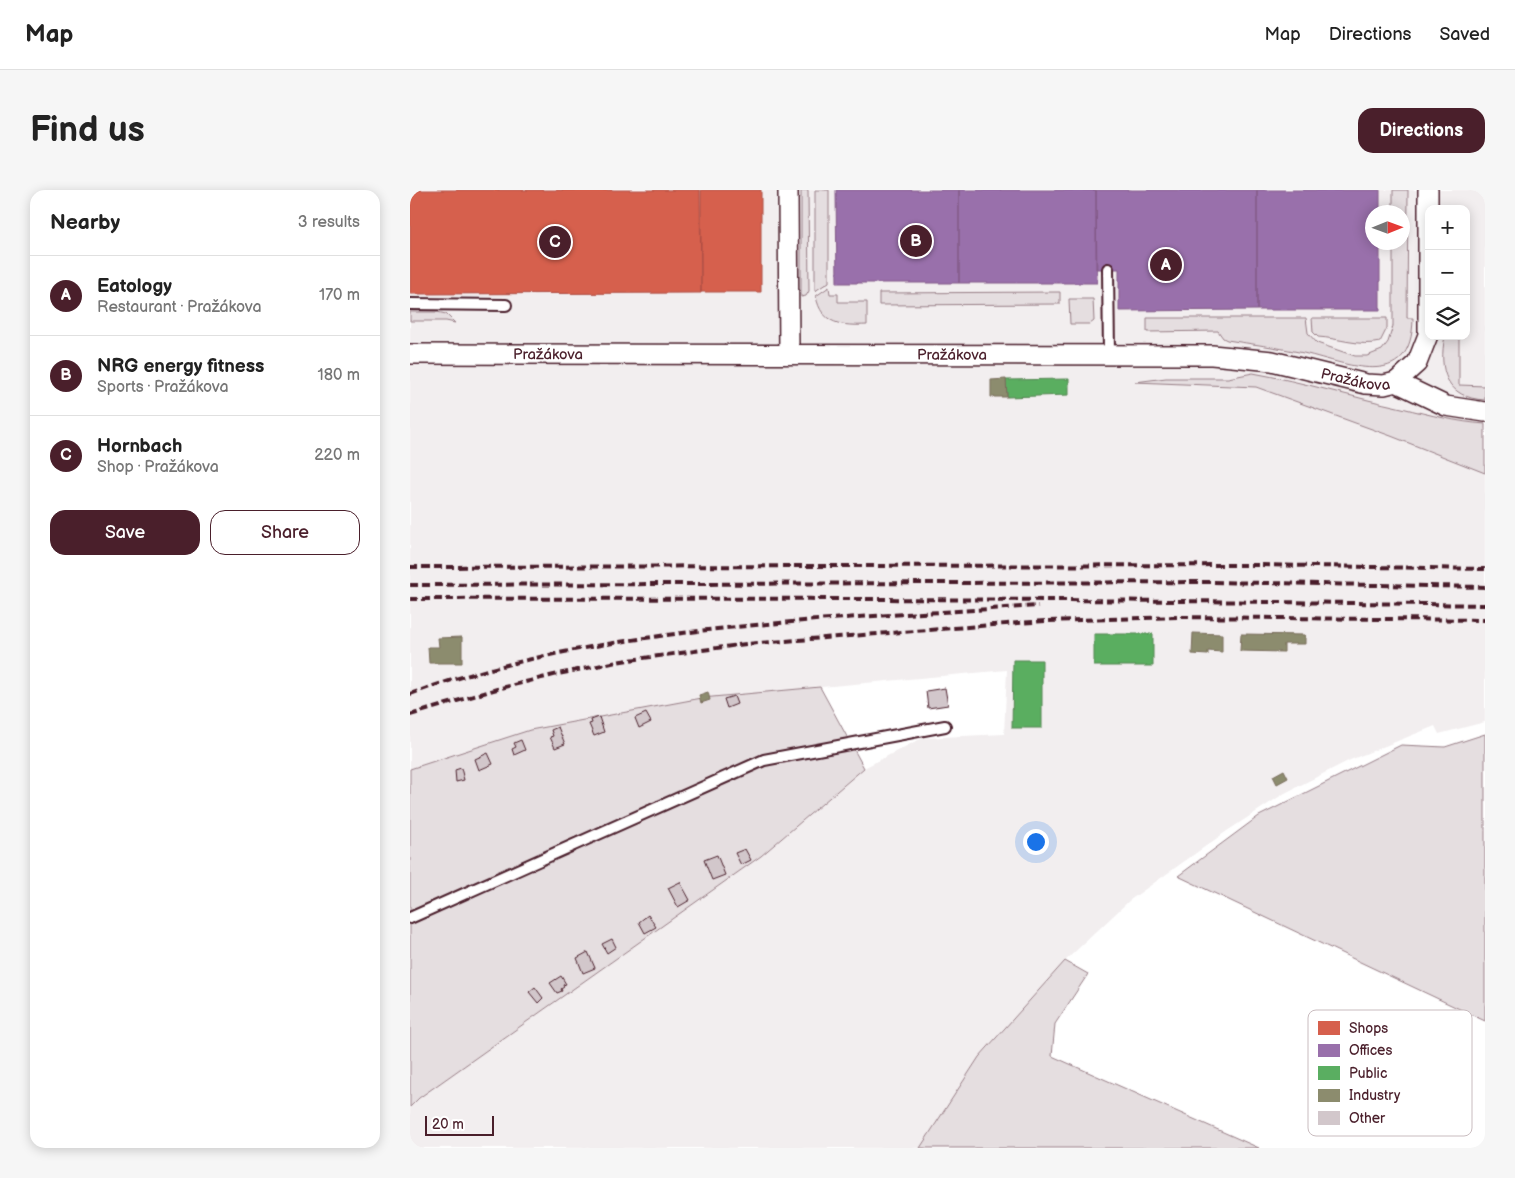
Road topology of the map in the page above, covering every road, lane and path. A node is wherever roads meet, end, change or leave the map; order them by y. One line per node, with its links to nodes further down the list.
1 (788, 190): 7 (street)
2 (1428, 190): 9 (street)
3 (1108, 269): 8 (lane)
4 (410, 304): 5 (lane)
5 (506, 305)
6 (410, 354): 7 (street, Pražákova)
7 (789, 354): 8 (street, Pražákova)
8 (1109, 354): 9 (street, Pražákova)
9 (1396, 382): 10 (street, Pražákova)
10 (1485, 412)
11 (945, 726): 12 (lane)
12 (410, 918)

